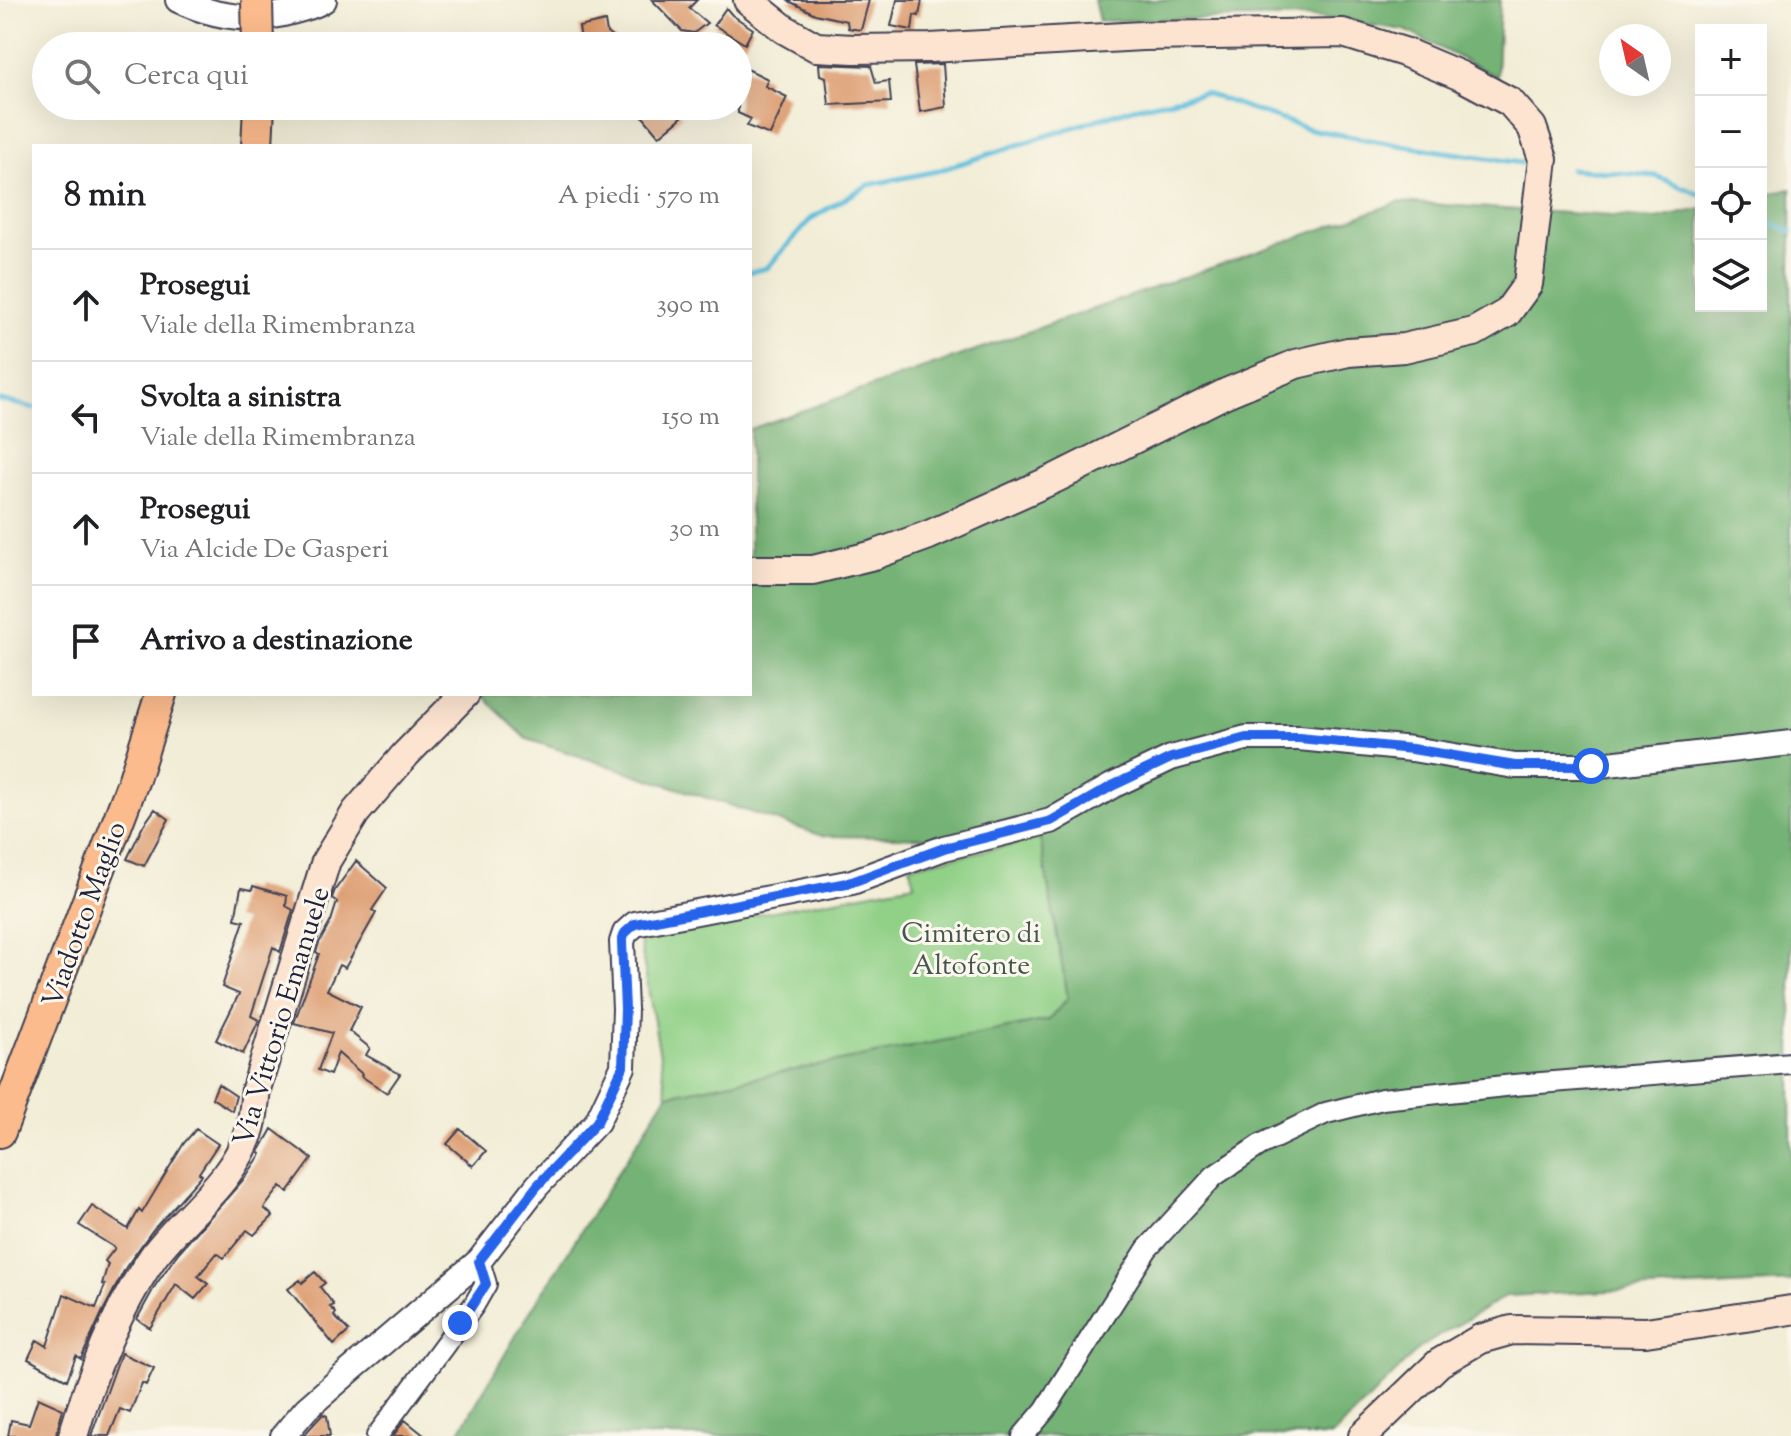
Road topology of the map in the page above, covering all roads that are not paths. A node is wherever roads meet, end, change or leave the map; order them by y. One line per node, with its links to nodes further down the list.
1 (178, 0): 3 (street)
2 (257, 0): 5 (main road, bridge)
3 (324, 0)
4 (748, 0): 8 (main road)
5 (258, 32)
6 (258, 120): 7 (main road)
7 (257, 144)
8 (752, 570)
9 (160, 696): 13 (main road, Viadotto Maglio)
10 (463, 696): 16 (main road, Via Vittorio Emanuele)
11 (1791, 743): 14 (street)
12 (1791, 1063): 19 (street)
13 (0, 1132)
14 (479, 1261): 17 (street); 18 (street)
15 (1791, 1310): 20 (main road)
16 (73, 1436)
17 (283, 1436)
18 (377, 1436)
19 (1023, 1436)
20 (1363, 1436)

